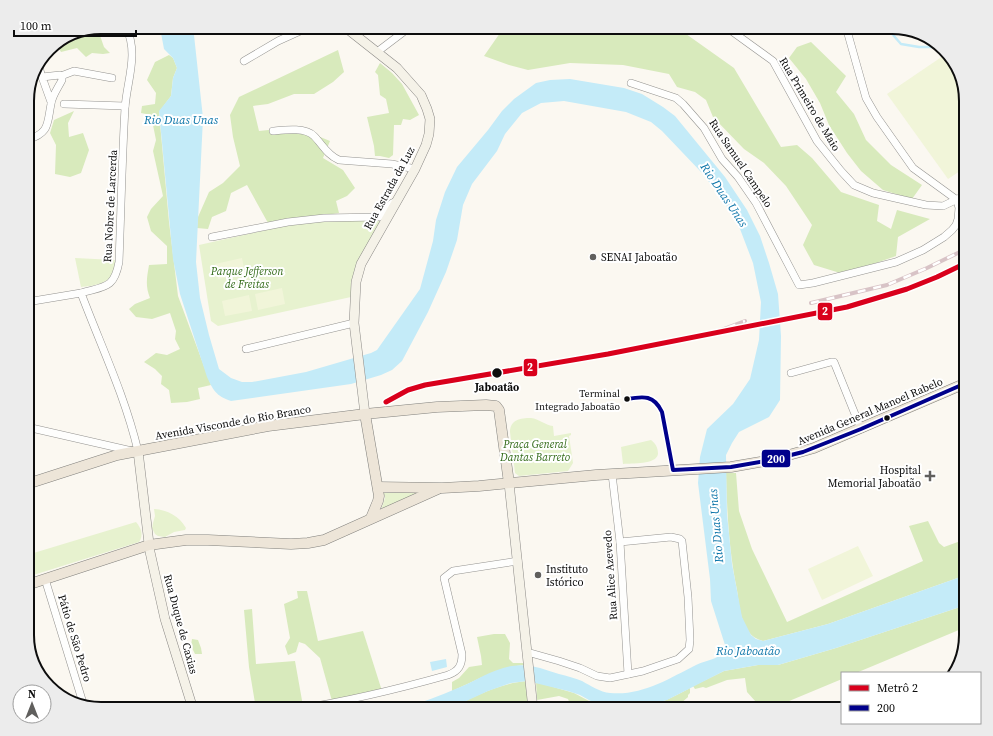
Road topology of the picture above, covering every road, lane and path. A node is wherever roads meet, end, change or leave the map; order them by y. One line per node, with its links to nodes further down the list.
1 (128, 34): 16 (street, Rua Nobre de Larcerda)
2 (294, 34): 8 (street)
3 (354, 34): 7 (street, Rua Estrada da Luz)
4 (401, 34): 7 (street)
5 (736, 34): 20 (street, Rua Primeiro de Maio)
6 (848, 34): 20 (street)
7 (377, 52): 19 (street, Rua Estrada da Luz)
8 (244, 62)
9 (41, 72): 11 (street)
10 (61, 76): 11 (street); 12 (street); 14 (street)
11 (42, 77): 14 (street)
12 (112, 78)
13 (631, 83): 20 (street, Rua Samuel Campelo)
14 (51, 102): 18 (street)
15 (64, 104): 16 (street)
16 (125, 106): 23 (street, Rua Nobre de Larcerda)
17 (273, 131): 19 (street)
18 (34, 138)
19 (415, 169): 21 (street, Rua Estrada da Luz)
20 (957, 200)
21 (395, 202): 22 (street); 25 (street, Rua Estrada da Luz)
22 (212, 237)
23 (81, 293): 24 (street, Rua Nobre de Larcerda); 32 (street)
24 (34, 301)
25 (354, 323): 26 (street); 29 (street, Rua Estrada da Luz)
26 (246, 349)
27 (792, 373): 31 (street)
28 (959, 386): 31 (main road, Avenida General Manoel Rabelo)
29 (365, 414): 32 (main road, Avenida Visconde do Rio Branco); 35 (main road, Avenida Visconde do Rio Branco); 36 (main road)
30 (34, 429): 32 (street)
31 (861, 429): 33 (main road, Avenida General Manoel Rabelo)
32 (136, 451): 34 (main road, Avenida Visconde do Rio Branco); 40 (street)
33 (612, 474): 35 (main road, Avenida General Manoel Rabelo); 39 (street, Rua Alice Azevedo)
34 (34, 482)
35 (509, 483): 37 (main road, Avenida General Manoel Rabelo); 41 (street)
36 (378, 487): 37 (main road); 38 (main road)
37 (442, 488): 38 (main road)
38 (371, 518): 40 (main road)
39 (620, 542): 45 (street, Rua Alice Azevedo); 45 (street)
40 (149, 545): 42 (main road); 47 (street, Rua Duque de Caxias)
41 (518, 562): 44 (street); 48 (street)
42 (45, 579): 43 (main road); 46 (street, Pátio de São Pedro)
43 (34, 583)
44 (528, 656): 45 (street); 49 (street)
45 (628, 674)
46 (82, 699)
47 (191, 702)
48 (340, 702)
49 (532, 702)

